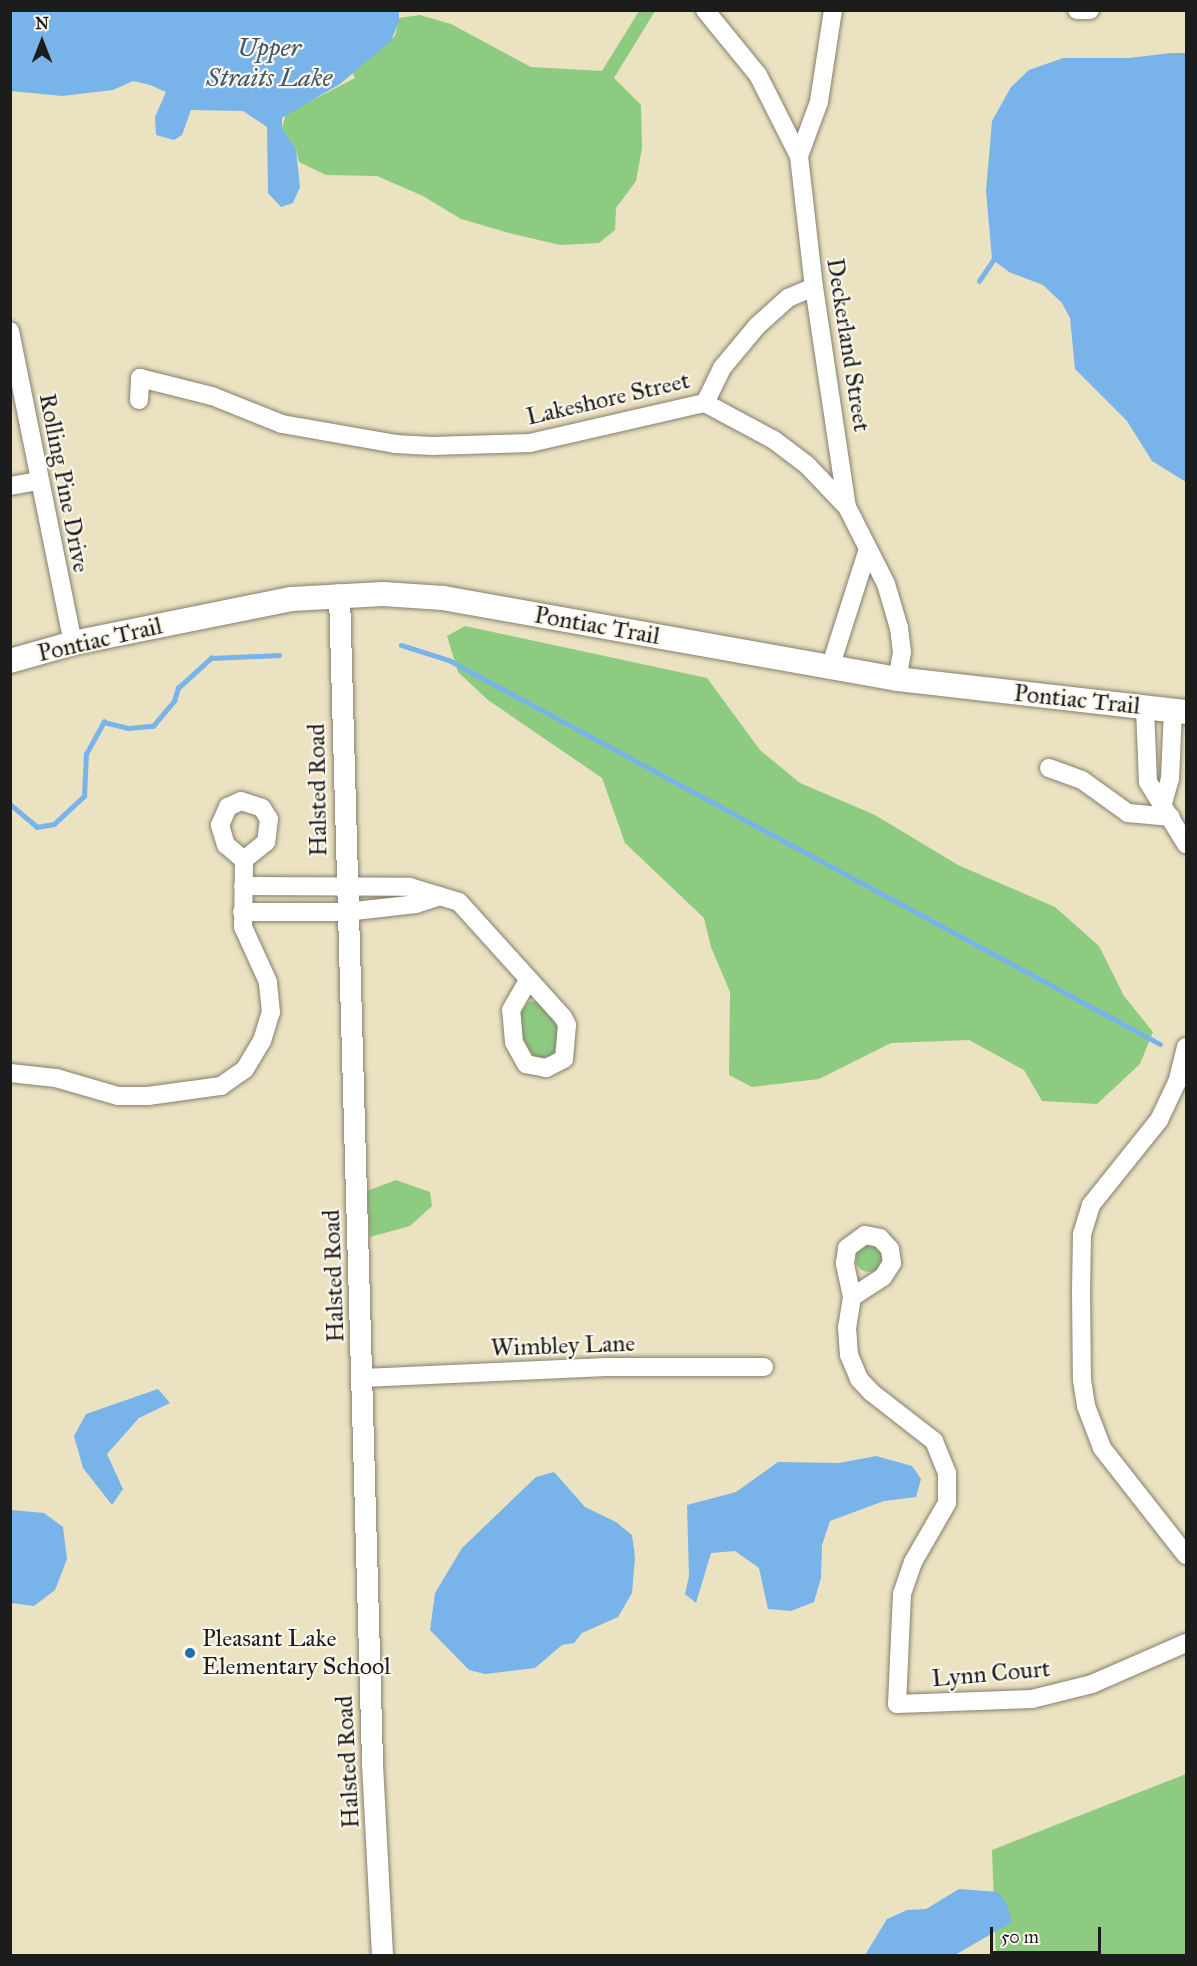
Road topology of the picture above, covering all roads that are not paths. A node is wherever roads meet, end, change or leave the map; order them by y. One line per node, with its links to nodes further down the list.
1 (705, 10): 5 (street)
2 (833, 10): 5 (street, Deckerland Street)
3 (1077, 10): 4 (street)
4 (1090, 10)
5 (800, 156): 6 (street, Deckerland Street)
6 (814, 287): 9 (street, Lakeshore Street); 12 (street, Deckerland Street)
7 (10, 332): 10 (street, Rolling Pine Drive)
8 (139, 400): 9 (street, Lakeshore Street)
9 (705, 403): 12 (street)
10 (39, 481): 11 (street); 15 (street, Rolling Pine Drive)
11 (10, 486)
12 (847, 507): 13 (street, Deckerland Street)
13 (867, 552): 17 (street); 18 (street, Deckerland Street)
14 (339, 594): 15 (main road, Pontiac Trail); 17 (main road, Pontiac Trail); 26 (street, Halsted Road)
15 (73, 643): 16 (main road, Pontiac Trail)
16 (10, 662)
17 (830, 668): 18 (main road, Pontiac Trail)
18 (897, 679): 19 (main road, Pontiac Trail)
19 (1145, 708): 20 (main road, Pontiac Trail); 22 (street)
20 (1180, 711): 22 (street)
21 (1048, 768): 22 (street)
22 (1167, 810): 23 (street)
23 (1186, 844)
24 (244, 860): 25 (street)
25 (243, 886): 26 (street); 28 (street)
26 (346, 887): 27 (street); 29 (street, Halsted Road)
27 (440, 896): 29 (street); 30 (street)
28 (242, 912): 29 (street); 32 (street)
29 (346, 912): 35 (street, Halsted Road)
30 (527, 982)
31 (1186, 1047): 36 (street)
32 (10, 1073)
33 (852, 1296): 37 (street, Lynn Court)
34 (764, 1367): 35 (street, Wimbley Lane)
35 (363, 1378): 38 (street, Halsted Road)
36 (1186, 1555)
37 (1186, 1642)
38 (382, 1956)

